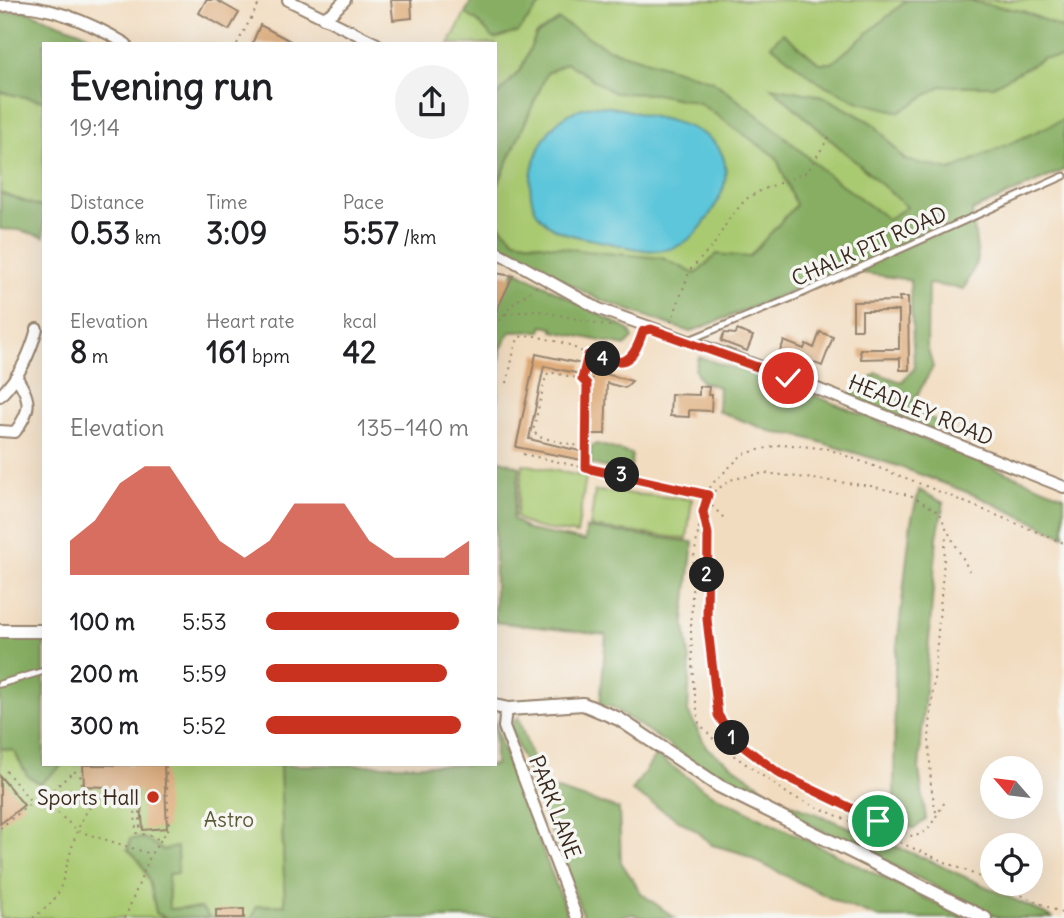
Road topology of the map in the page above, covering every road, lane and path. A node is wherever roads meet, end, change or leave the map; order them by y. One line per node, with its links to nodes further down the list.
1 (261, 0): 7 (path)
2 (288, 0): 5 (street)
3 (345, 0): 5 (street)
4 (0, 6): 6 (street)
5 (323, 18): 8 (street)
6 (122, 42)
7 (238, 42)
8 (373, 42)
9 (831, 134): 18 (path)
10 (1064, 176): 19 (lane, CHALK PIT ROAD)
11 (497, 252): 12 (street, HEADLEY ROAD)
12 (547, 280): 13 (path); 15 (street, HEADLEY ROAD)
13 (505, 314): 14 (path); 16 (path)
14 (497, 324)
15 (644, 326): 18 (street, HEADLEY ROAD); 20 (path)
16 (615, 327)
17 (37, 329): 21 (street)
18 (666, 334): 19 (street, HEADLEY ROAD)
19 (686, 341): 29 (street, HEADLEY ROAD)
20 (588, 355): 22 (path); 23 (path)
21 (17, 378): 24 (street); 25 (street)
22 (582, 379): 26 (path); 26 (path)
23 (507, 383)
24 (0, 396)
25 (0, 431)
26 (587, 448): 28 (path)
27 (523, 454): 28 (path)
28 (586, 468): 30 (path)
29 (1064, 487)
30 (708, 495): 31 (path); 34 (path); 35 (path)
31 (706, 500): 32 (path); 33 (path)
32 (703, 512): 53 (path); 59 (path)
33 (727, 521)
34 (947, 534): 36 (path); 53 (path)
35 (1064, 543)
36 (969, 571)
37 (0, 631): 38 (street)
38 (42, 631)
39 (42, 672): 40 (lane)
40 (0, 684)
41 (497, 706): 42 (street)
42 (509, 709): 64 (street, PARK LANE); 65 (street)
43 (73, 766): 45 (path)
44 (166, 766): 57 (path)
45 (74, 771): 47 (path); 49 (path)
46 (6, 772): 48 (path)
47 (99, 798): 52 (path); 56 (path)
48 (35, 799): 49 (path); 54 (path)
49 (42, 799): 56 (path)
50 (129, 800): 52 (path)
51 (946, 800): 53 (path)
52 (135, 807): 55 (path); 57 (path)
53 (936, 814)
54 (0, 828)
55 (142, 828)
56 (78, 831): 58 (path); 62 (path)
57 (160, 841): 58 (path)
58 (150, 855): 63 (path)
59 (980, 877)
60 (1023, 896): 61 (path)
61 (1064, 914)
62 (33, 918)
63 (125, 918)
64 (577, 918)
65 (985, 918)

